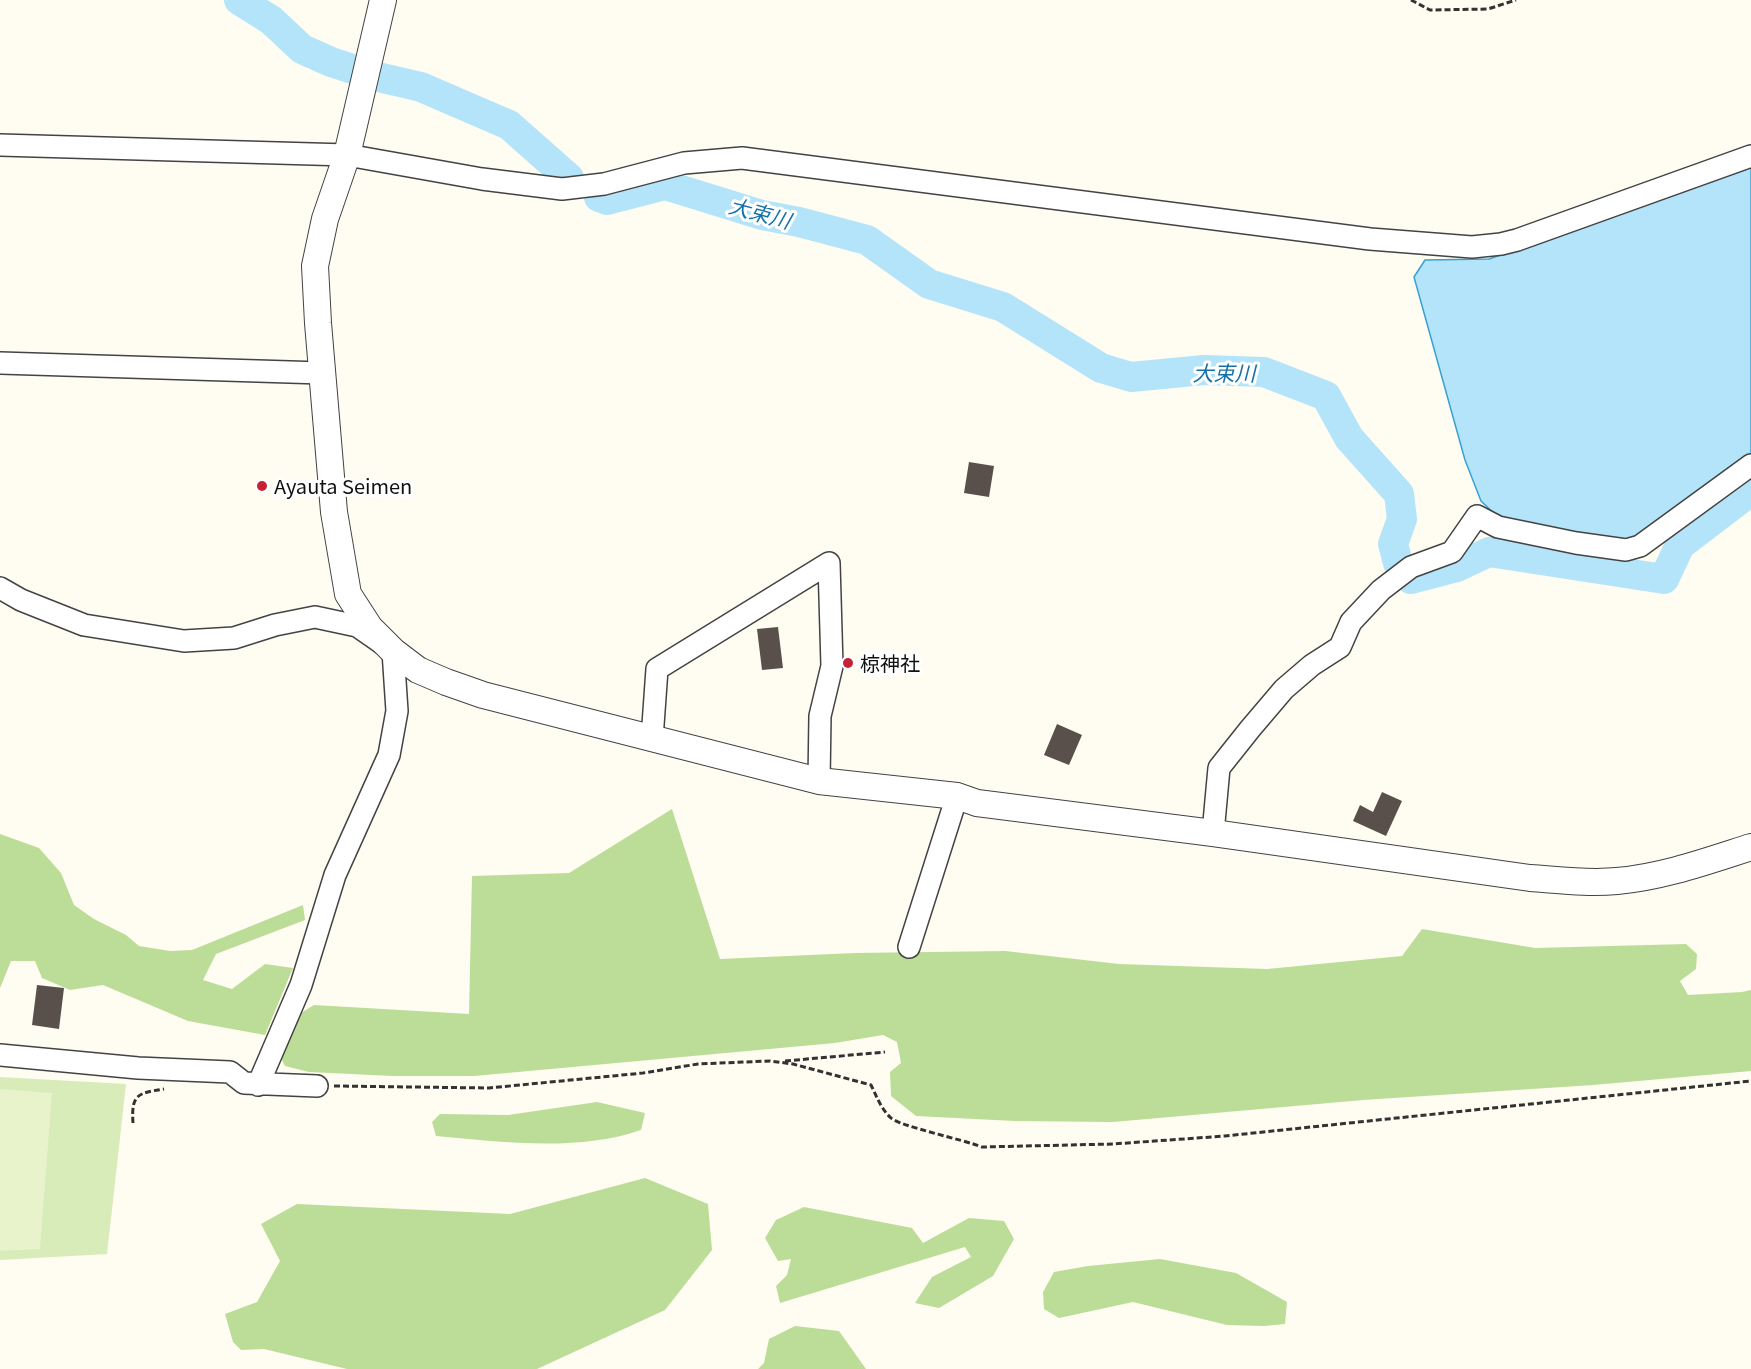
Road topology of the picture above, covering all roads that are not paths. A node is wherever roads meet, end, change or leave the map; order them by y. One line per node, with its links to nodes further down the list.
1 (383, 0): 3 (street)
2 (0, 145): 3 (street)
3 (347, 155): 4 (street); 6 (street)
4 (1751, 156)
5 (0, 363): 6 (street)
6 (322, 373): 9 (street)
7 (1751, 465): 13 (street)
8 (0, 588): 9 (street)
9 (393, 651): 10 (street); 17 (street)
10 (652, 739): 11 (street); 11 (street)
11 (819, 781): 12 (street)
12 (957, 796): 13 (street); 15 (street)
13 (1213, 833): 14 (street)
14 (1751, 847)
15 (909, 947)
16 (0, 1055): 17 (street)
17 (258, 1085): 18 (street)
18 (317, 1086)

